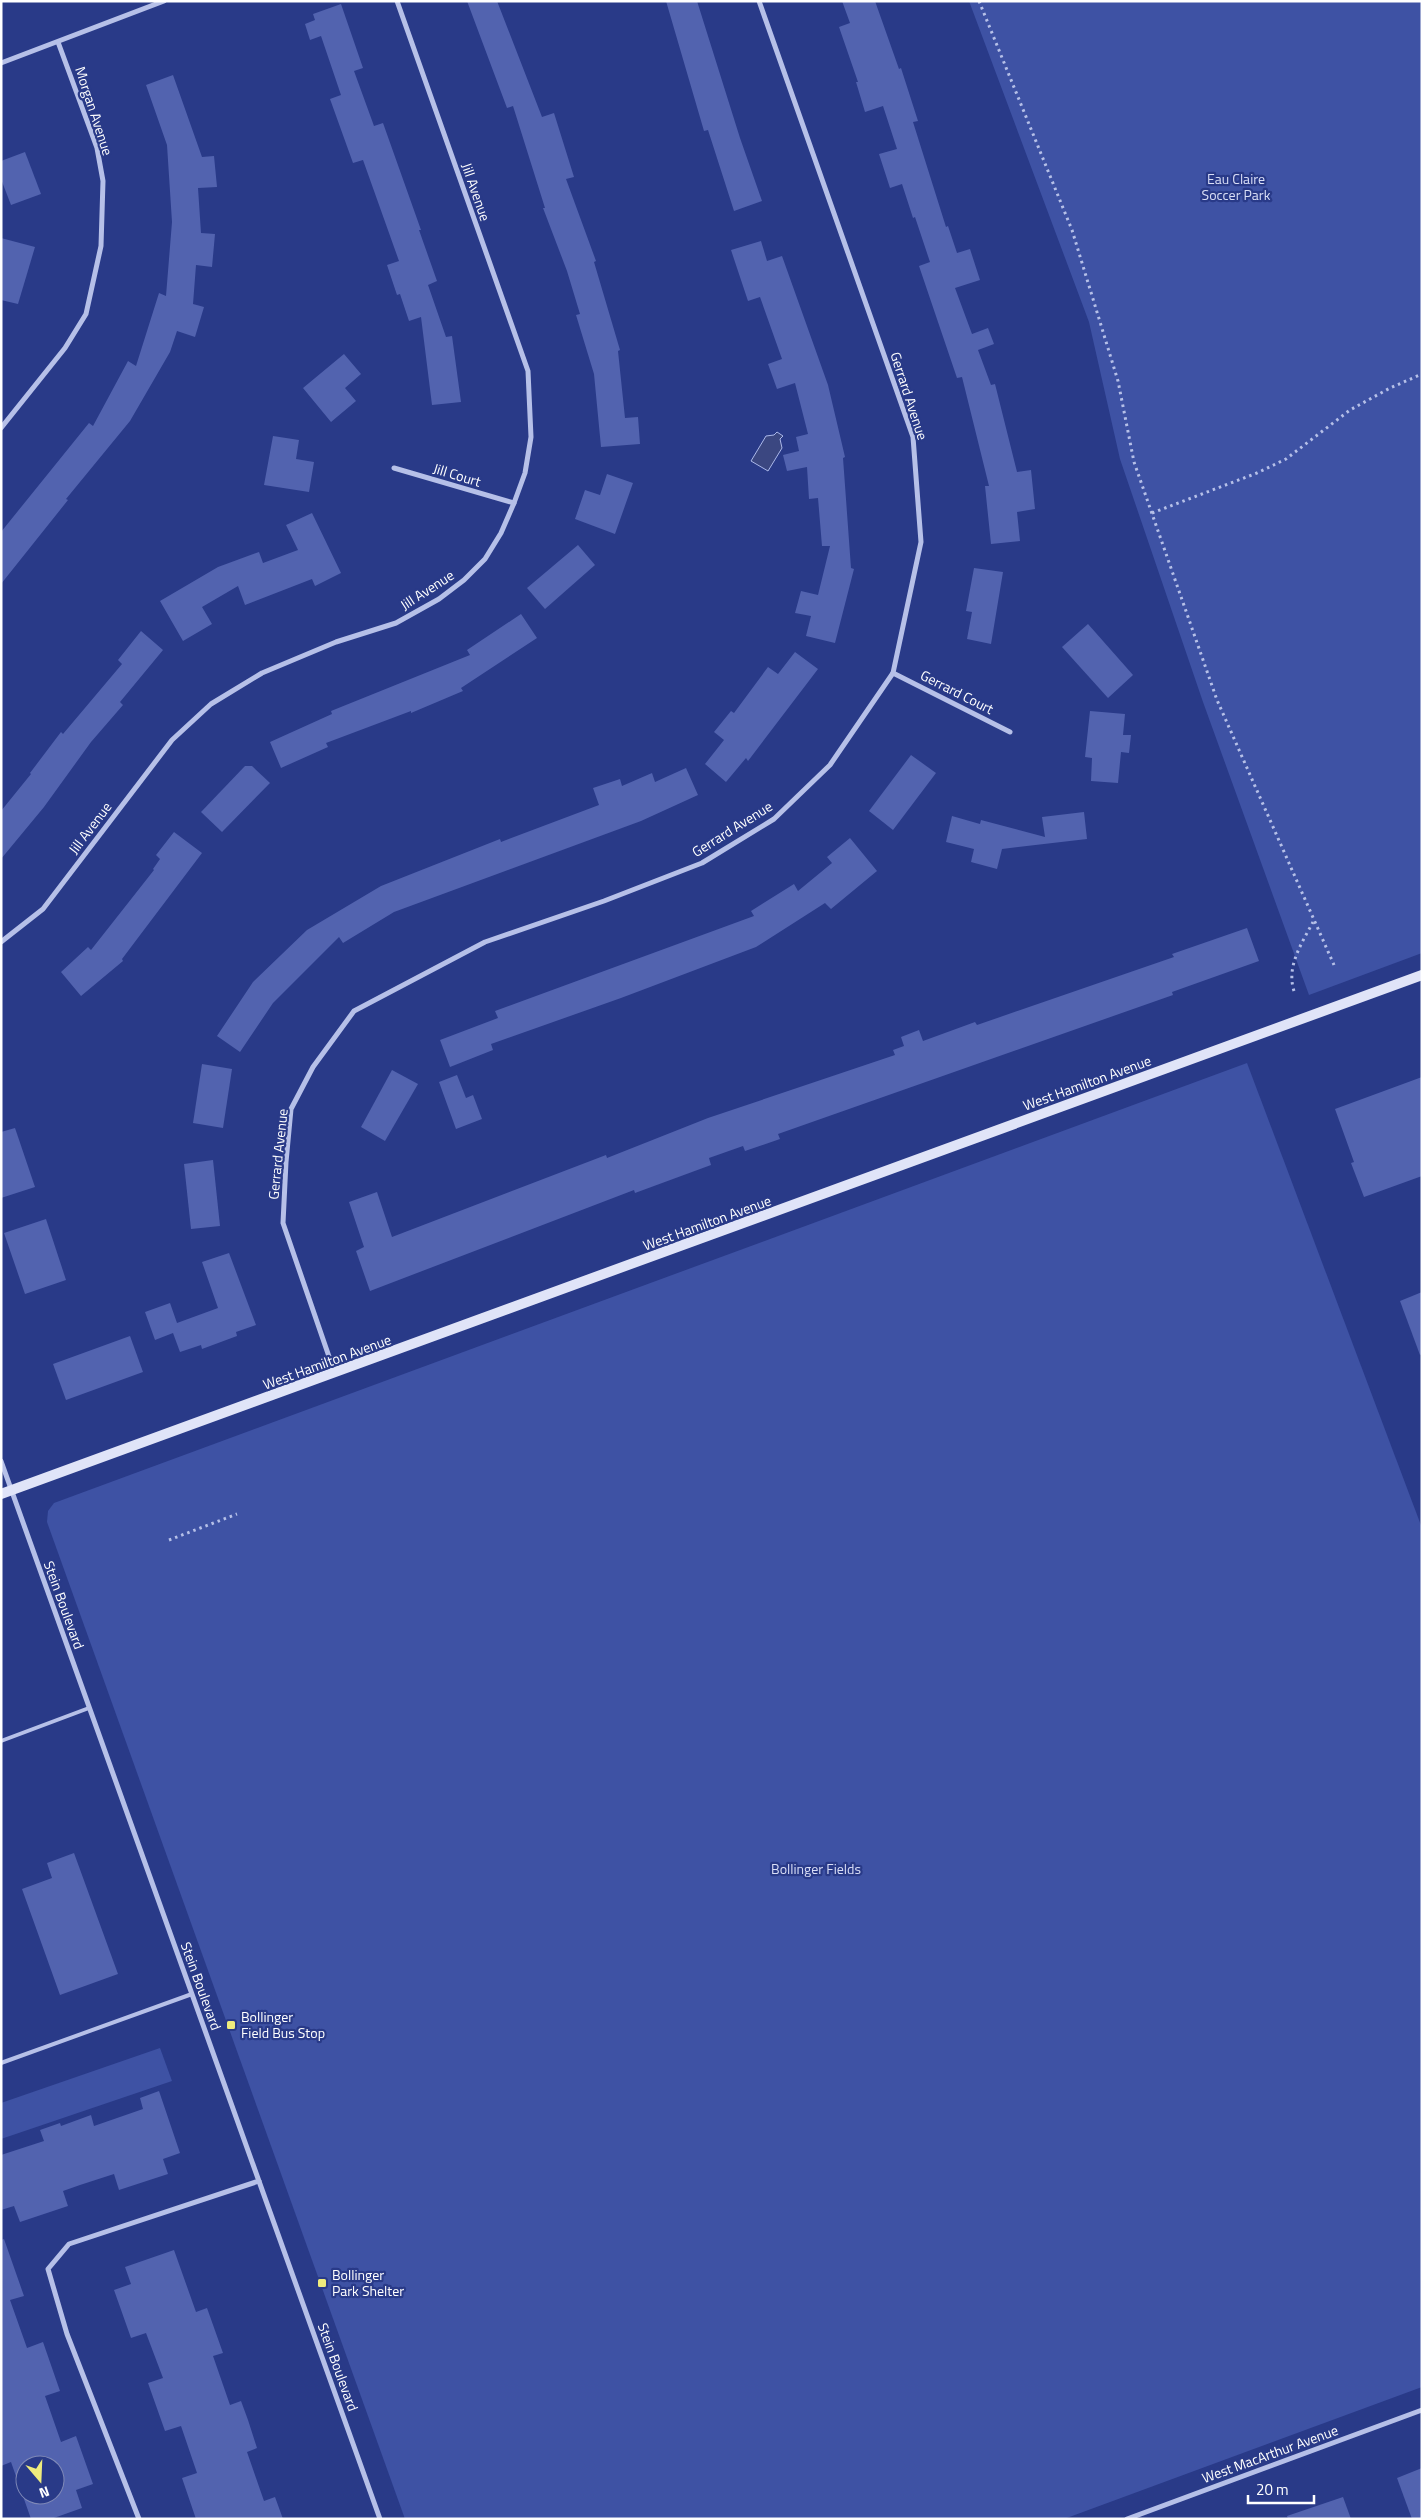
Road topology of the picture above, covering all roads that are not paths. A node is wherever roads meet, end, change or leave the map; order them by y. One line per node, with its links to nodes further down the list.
1 (164, 1): 4 (street)
2 (397, 1): 8 (street, Jill Avenue)
3 (759, 1): 9 (street, Gerrard Avenue)
4 (58, 42): 5 (street); 6 (street, Morgan Avenue)
5 (1, 63)
6 (1, 428)
7 (394, 468): 8 (street, Jill Court)
8 (514, 503): 11 (street, Jill Avenue)
9 (893, 673): 10 (street, Gerrard Court); 13 (street, Gerrard Avenue)
10 (1010, 732)
11 (1, 942)
12 (1422, 975): 13 (street, West Hamilton Avenue)
13 (335, 1374): 15 (street, West Hamilton Avenue)
14 (1, 1461): 15 (street, Stein Boulevard)
15 (6, 1493): 16 (street, Stein Boulevard)
16 (89, 1708): 17 (lane); 18 (street, Stein Boulevard)
17 (1, 1741)
18 (192, 1994): 19 (lane); 20 (street, Stein Boulevard)
19 (1, 2063)
20 (259, 2181): 22 (street); 23 (street, Stein Boulevard)
21 (1422, 2410): 24 (street, West MacArthur Avenue)
22 (139, 2519)
23 (380, 2519)
24 (1127, 2519)

